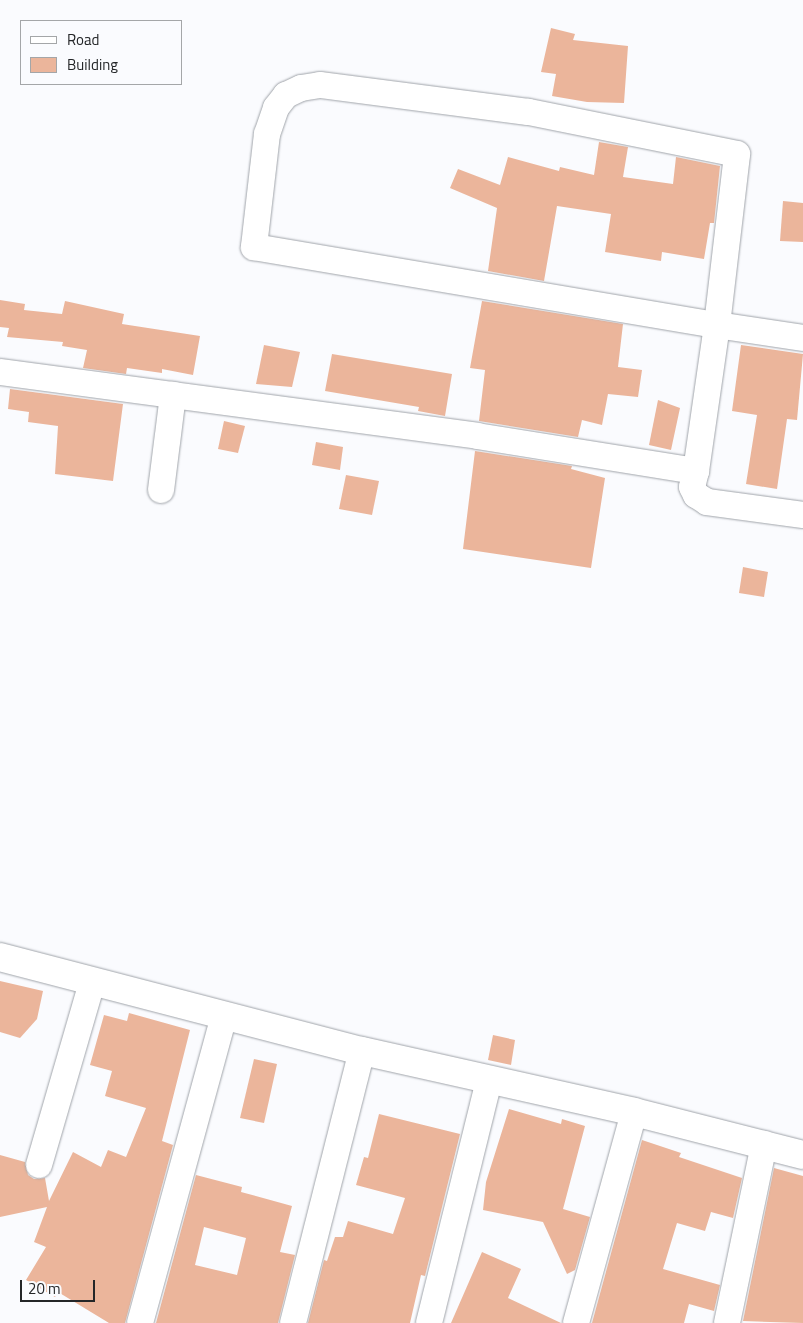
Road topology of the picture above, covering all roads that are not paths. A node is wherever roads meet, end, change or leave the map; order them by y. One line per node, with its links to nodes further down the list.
1 (717, 325): 1 (street); 2 (street); 5 (street)
2 (803, 338)
3 (0, 372): 4 (street)
4 (172, 395): 5 (street); 6 (street)
5 (696, 471): 7 (street)
6 (161, 490)
7 (803, 515)
8 (0, 957): 9 (street)
9 (92, 982): 10 (street); 16 (street)
10 (224, 1015): 11 (street); 17 (street)
11 (362, 1051): 12 (street); 18 (street)
12 (488, 1080): 13 (street); 19 (street)
13 (634, 1112): 14 (street); 20 (street)
14 (764, 1144): 15 (street); 21 (street)
15 (803, 1155)
16 (39, 1166)
17 (140, 1323)
18 (293, 1323)
19 (429, 1323)
20 (576, 1323)
21 (727, 1323)

